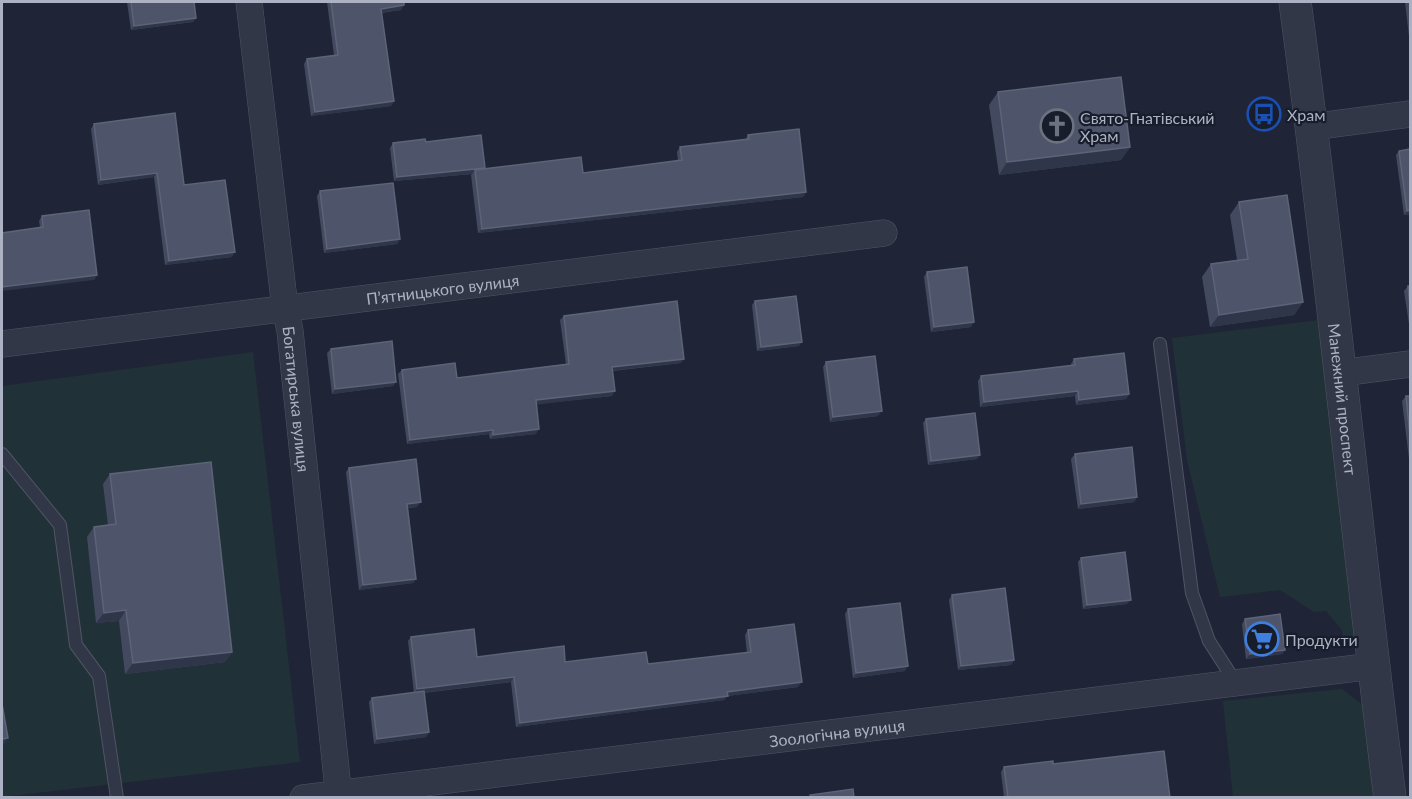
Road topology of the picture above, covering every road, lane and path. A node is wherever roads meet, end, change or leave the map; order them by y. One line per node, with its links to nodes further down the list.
1 (249, 2): 6 (street, Богатирська вулиця)
2 (1295, 2): 4 (street, Манежний проспект)
3 (1410, 114): 4 (street)
4 (1311, 127): 10 (street, Манежний проспект)
5 (884, 233): 6 (street, П’ятницького вулиця)
6 (285, 309): 7 (street, П’ятницького вулиця); 14 (street, Богатирська вулиця)
7 (2, 344)
8 (1160, 344): 13 (lane)
9 (1410, 364): 10 (street)
10 (1341, 373): 12 (street, Манежний проспект)
11 (2, 453): 15 (lane)
12 (1373, 666): 13 (street, Зоологічна вулиця); 17 (street, Манежний проспект)
13 (1236, 683): 14 (street, Зоологічна вулиця)
14 (339, 795): 16 (street, Зоологічна вулиця)
15 (117, 798)
16 (303, 798)
17 (1390, 798)

